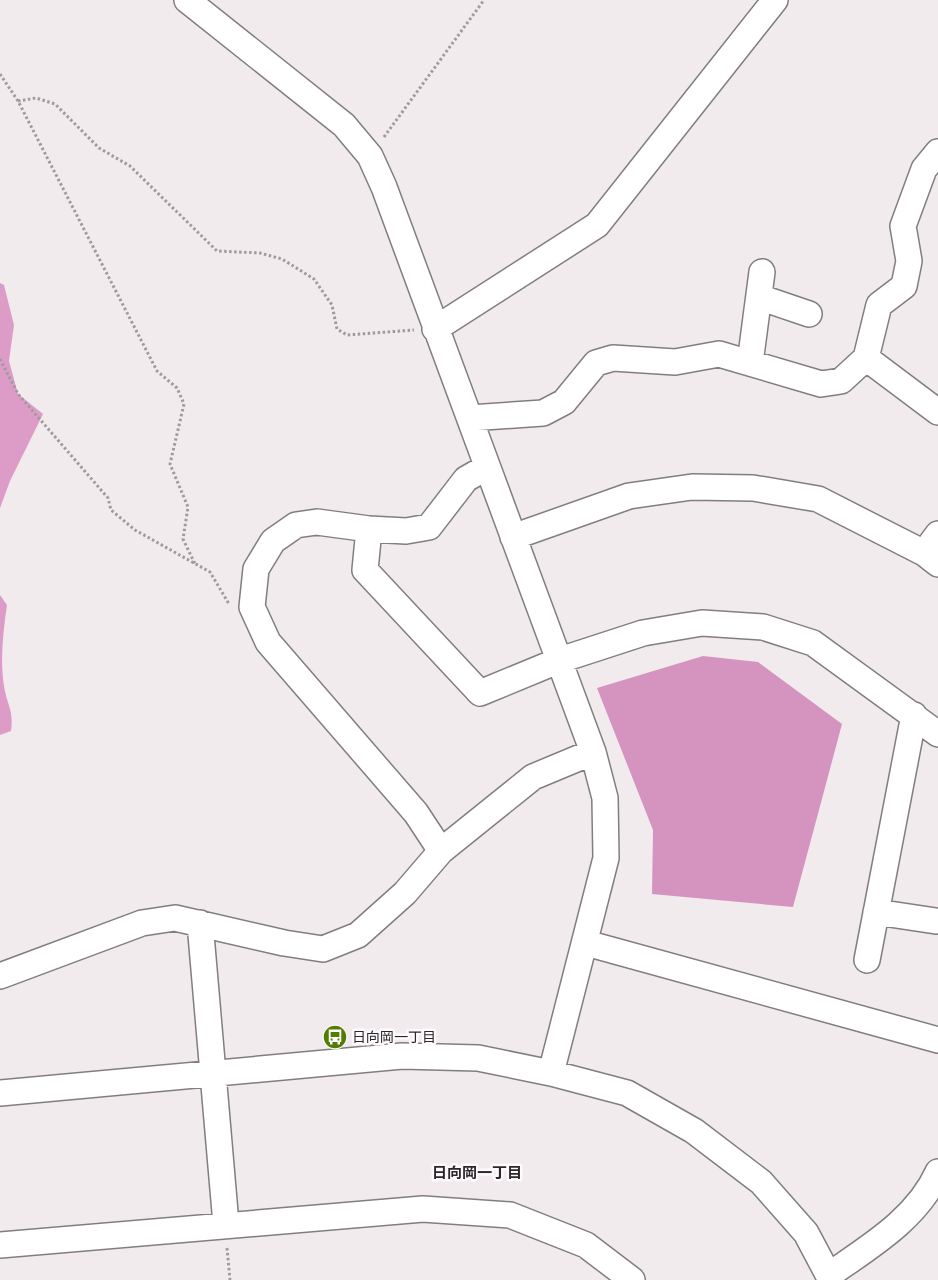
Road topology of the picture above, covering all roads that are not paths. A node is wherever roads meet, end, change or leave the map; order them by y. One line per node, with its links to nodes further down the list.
1 (187, 0): 7 (street)
2 (775, 0): 7 (street)
3 (938, 152): 8 (street)
4 (762, 272): 5 (street)
5 (758, 296): 6 (street); 9 (street)
6 (809, 314)
7 (435, 329): 11 (street)
8 (866, 358): 9 (street); 10 (street)
9 (750, 363): 11 (street)
10 (938, 412)
11 (470, 418): 12 (street)
12 (487, 467): 13 (street); 14 (street)
13 (369, 529): 16 (street); 20 (street)
14 (513, 537): 15 (street); 16 (street)
15 (933, 550)
16 (560, 660): 17 (street); 19 (street)
17 (914, 715): 18 (street); 21 (street)
18 (938, 734)
19 (593, 752): 20 (street); 24 (street)
20 (441, 850): 23 (street)
21 (876, 912): 22 (street); 25 (street)
22 (936, 921)
23 (200, 923): 26 (street); 28 (street)
24 (586, 942): 27 (street); 29 (street)
25 (867, 960)
26 (0, 976)
27 (938, 1040)
28 (211, 1074): 29 (street); 30 (street); 32 (street)
29 (551, 1074): 34 (street)
30 (0, 1093)
31 (938, 1172): 34 (street)
32 (226, 1224): 33 (street); 35 (street)
33 (0, 1245)
34 (830, 1278)
35 (632, 1280)

